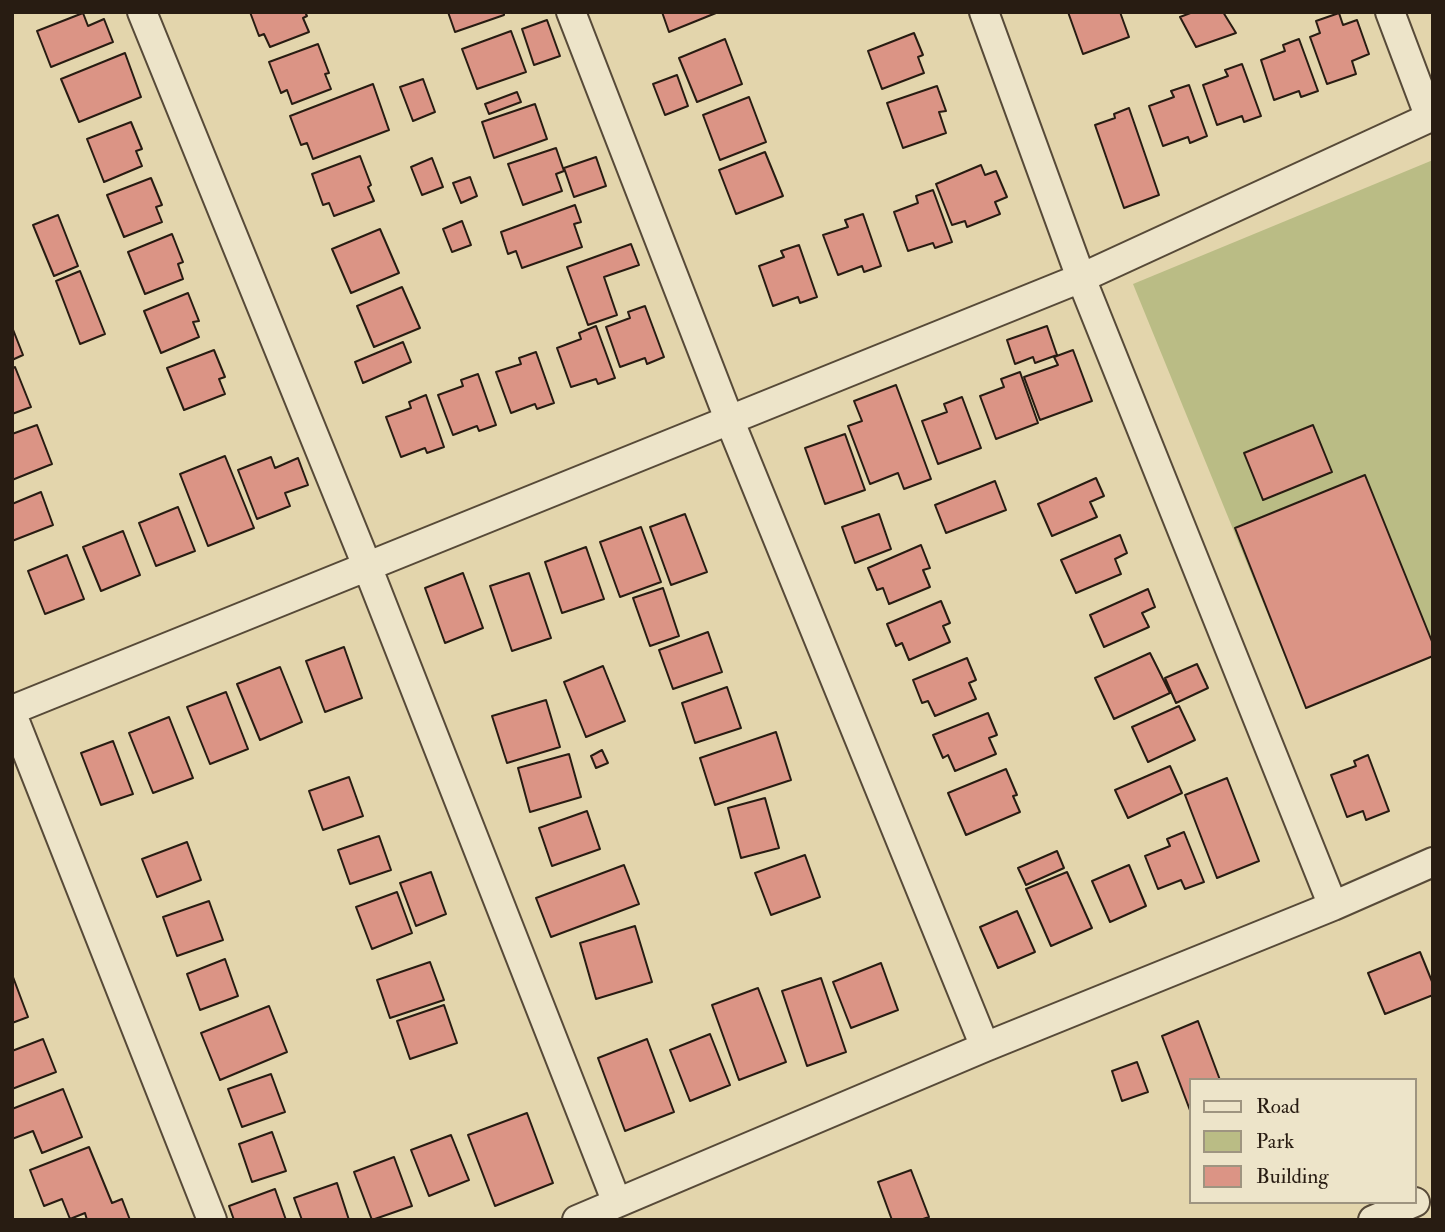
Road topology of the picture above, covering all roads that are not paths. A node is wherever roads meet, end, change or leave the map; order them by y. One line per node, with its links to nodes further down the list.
1 (142, 12): 8 (street)
2 (570, 12): 7 (street)
3 (984, 12): 6 (street)
4 (1390, 12): 5 (street)
5 (1431, 117): 6 (street)
6 (1081, 278): 7 (street); 11 (street)
7 (729, 419): 8 (street); 12 (street)
8 (367, 566): 9 (street); 13 (street)
9 (12, 712): 15 (street)
10 (1433, 862): 11 (street)
11 (1333, 906): 12 (street)
12 (985, 1047): 13 (street)
13 (617, 1203): 16 (street)
14 (1410, 1204): 17 (street)
15 (212, 1220)
16 (577, 1220)
17 (1373, 1220)

